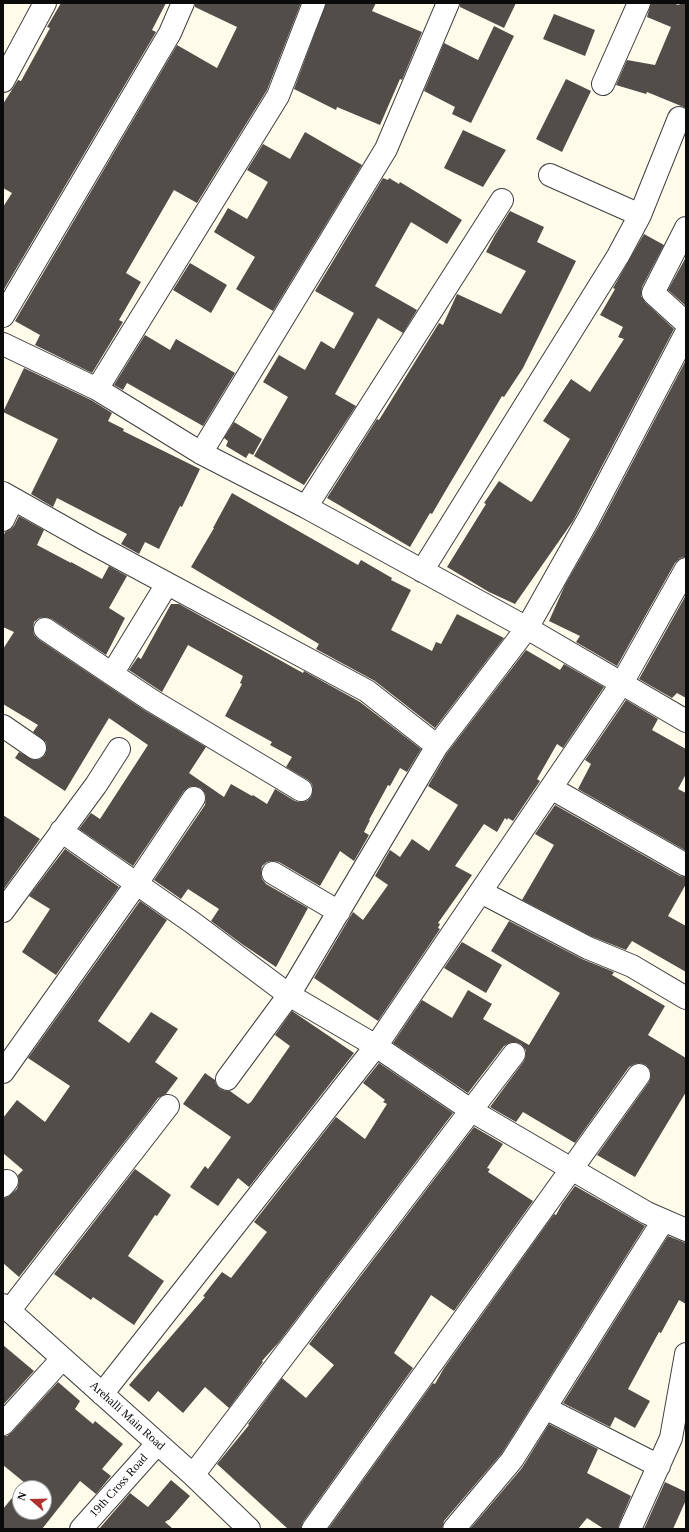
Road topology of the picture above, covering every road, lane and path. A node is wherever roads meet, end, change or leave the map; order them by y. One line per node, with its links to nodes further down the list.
1 (45, 3): 6 (street)
2 (183, 3): 14 (street)
3 (314, 3): 18 (street)
4 (448, 3): 19 (street)
5 (639, 3): 8 (street)
6 (8, 59): 7 (street)
7 (3, 81)
8 (603, 84)
9 (679, 118): 12 (street)
10 (550, 175): 12 (street)
11 (502, 200): 21 (street)
12 (640, 215): 24 (street)
13 (686, 228): 15 (street)
14 (3, 316)
15 (686, 323)
16 (686, 333): 26 (street)
17 (3, 344): 18 (street)
18 (97, 389): 19 (street)
19 (201, 454): 21 (street)
20 (8, 496): 22 (street); 25 (street)
21 (306, 507): 24 (street)
22 (3, 520)
23 (686, 569): 29 (street)
24 (422, 570): 26 (street)
25 (167, 584): 28 (street); 32 (street)
26 (527, 628): 29 (street); 32 (street)
27 (45, 629): 28 (street)
28 (112, 674): 36 (street)
29 (622, 683): 30 (street); 35 (street)
30 (686, 722)
31 (3, 726): 33 (street)
32 (437, 746): 44 (street)
33 (35, 748)
34 (119, 750): 38 (street)
35 (551, 788): 39 (street); 42 (street)
36 (301, 790)
37 (194, 798): 41 (street)
38 (61, 831): 41 (street); 43 (street)
39 (686, 865)
40 (274, 873): 44 (street)
41 (137, 883): 45 (street); 49 (street)
42 (481, 892): 46 (street); 47 (street)
43 (3, 911)
44 (339, 912): 45 (street)
45 (289, 995): 47 (street); 51 (street)
46 (686, 998)
47 (376, 1046): 53 (street); 60 (street)
48 (514, 1054): 53 (street)
49 (3, 1072)
50 (639, 1075): 54 (street)
51 (227, 1079)
52 (168, 1106): 57 (street)
53 (472, 1111): 54 (street); 66 (street)
54 (571, 1170): 55 (street); 69 (street)
55 (664, 1221): 56 (street); 61 (street)
56 (686, 1230)
57 (6, 1308): 59 (street, Arehalli Main Road)
58 (686, 1354): 63 (street)
59 (62, 1358): 60 (street, Arehalli Main Road); 62 (street)
60 (102, 1394): 64 (street, Arehalli Main Road)
61 (545, 1408): 65 (street); 70 (street)
62 (3, 1424)
63 (679, 1441): 65 (street)
64 (157, 1444): 66 (street, Arehalli Main Road); 67 (street, 19th Cross Road)
65 (659, 1466): 71 (street)
66 (193, 1476): 68 (street, Arehalli Main Road)
67 (81, 1529)
68 (249, 1529)
69 (313, 1529)
70 (454, 1529)
71 (630, 1529)

